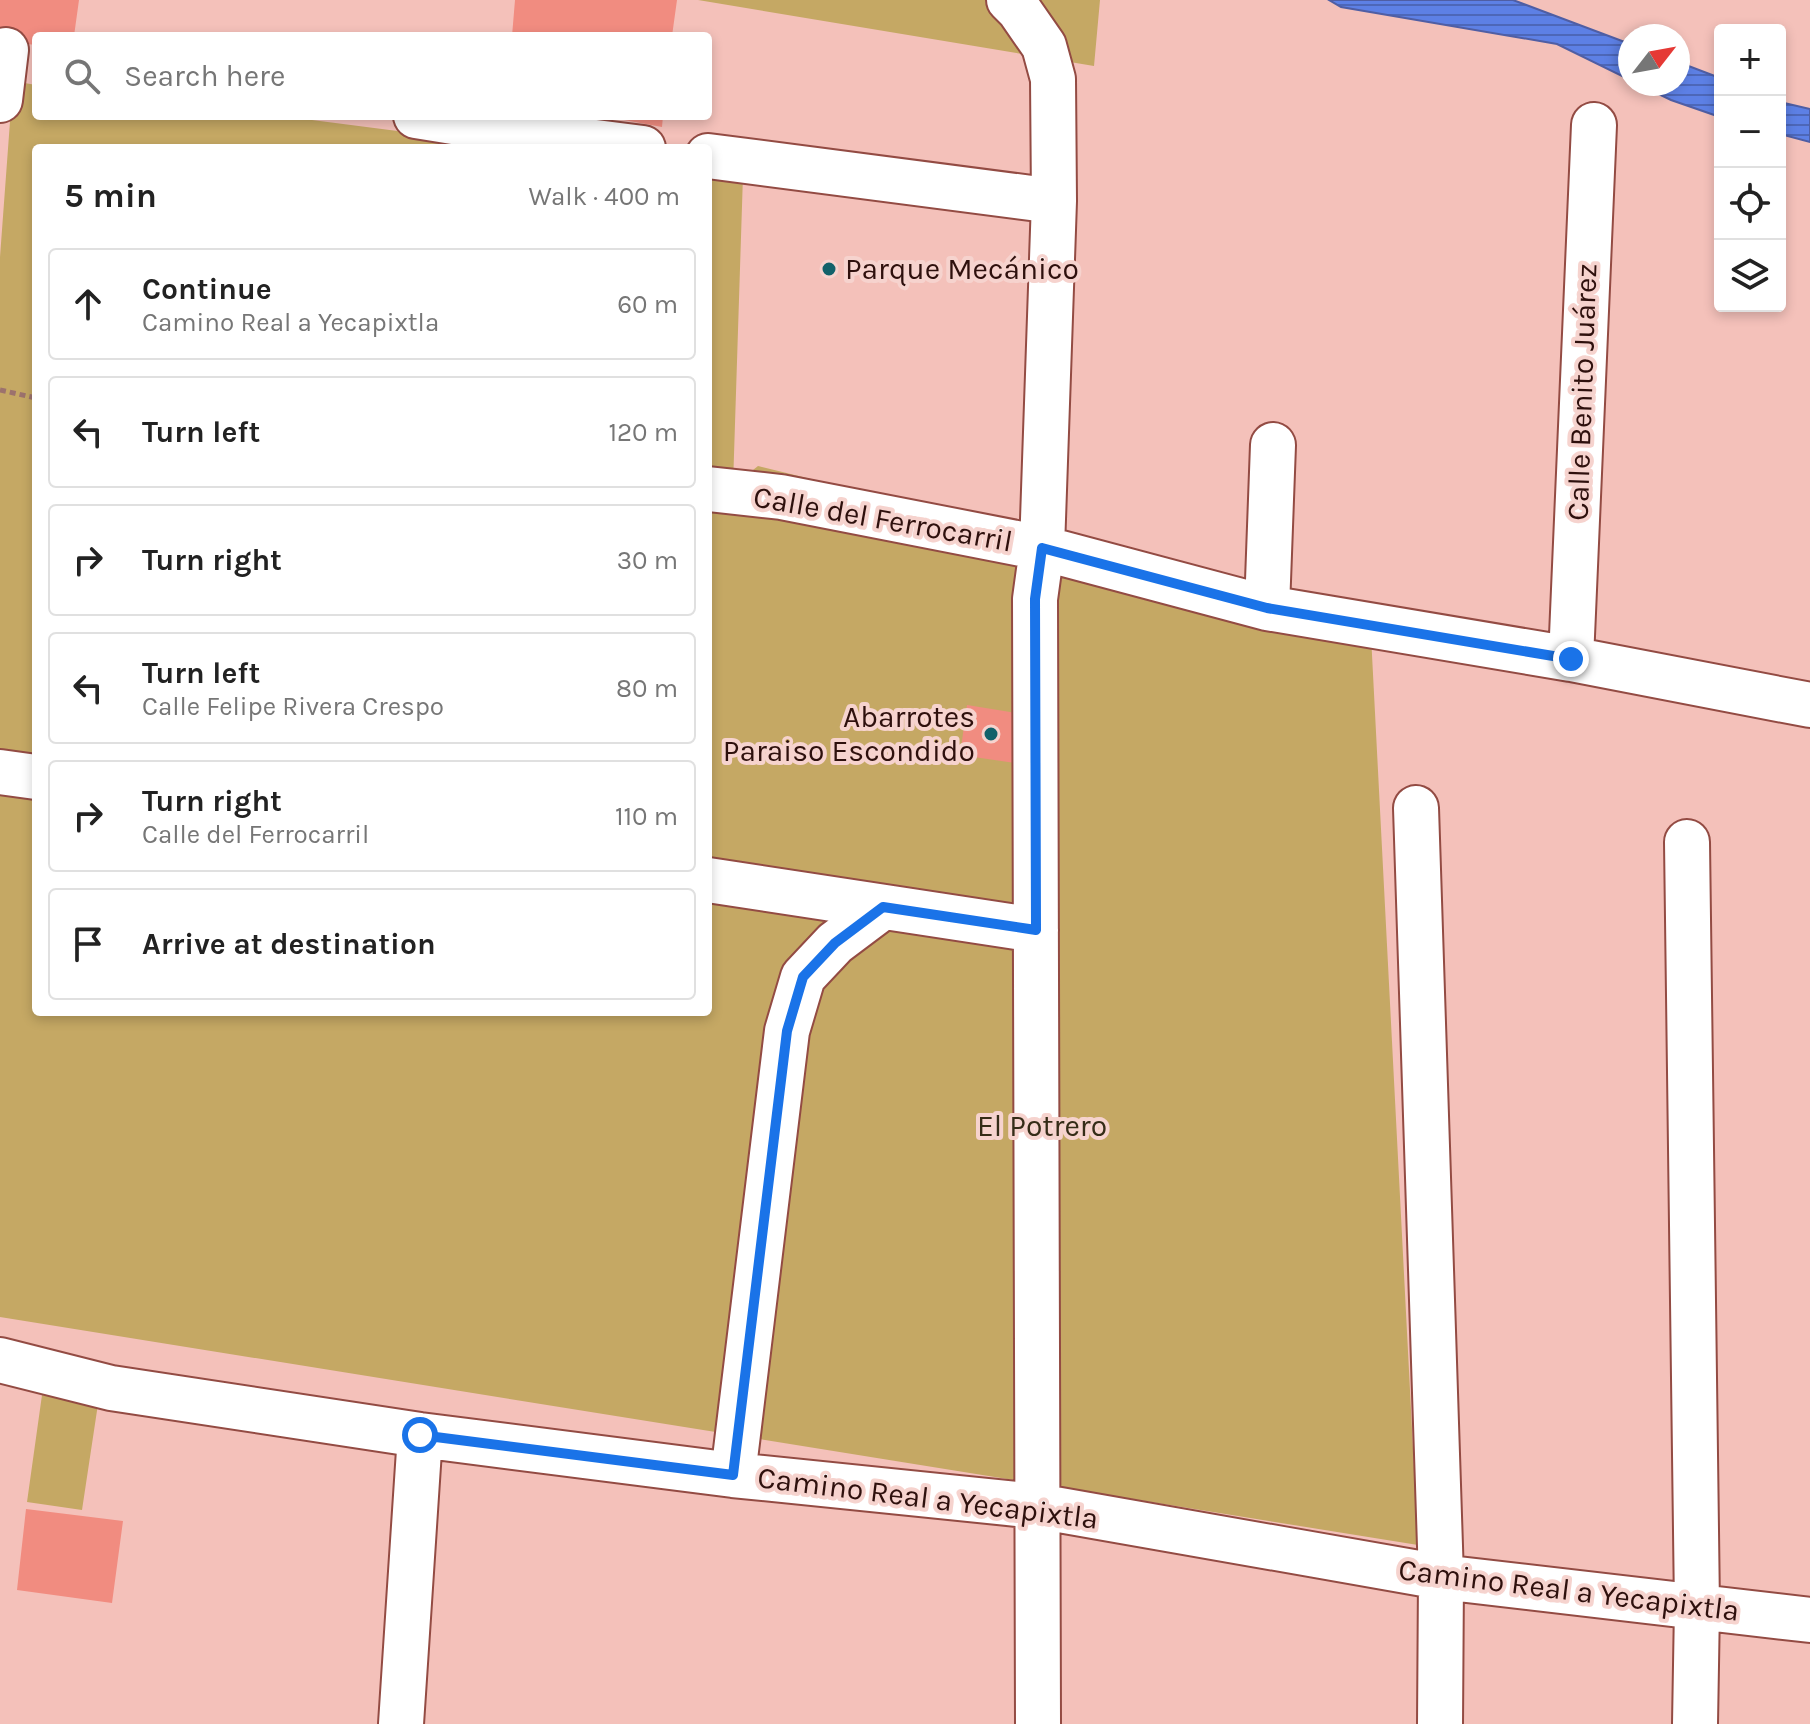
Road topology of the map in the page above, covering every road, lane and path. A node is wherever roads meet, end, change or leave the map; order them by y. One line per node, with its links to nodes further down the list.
1 (1014, 5): 9 (street)
2 (14, 52): 3 (street)
3 (0, 100)
4 (432, 120): 6 (street)
5 (1594, 125): 16 (street, Calle Benito Juárez)
6 (507, 139): 7 (street)
7 (583, 144)
8 (712, 157): 9 (street)
9 (1054, 201): 14 (street)
10 (0, 390): 11 (path)
11 (32, 397)
12 (1273, 445): 15 (street)
13 (712, 489): 14 (street, Calle del Ferrocarril)
14 (1042, 548): 15 (street, Calle del Ferrocarril); 24 (street)
15 (1267, 608): 16 (street, Calle del Ferrocarril)
16 (1571, 659): 17 (street, Calle del Ferrocarril)
17 (1810, 705)
18 (0, 772): 19 (street)
19 (32, 776)
20 (1416, 808): 29 (street)
21 (1687, 842): 30 (street)
22 (712, 881): 23 (street)
23 (883, 907): 24 (street); 27 (street)
24 (1036, 930): 28 (street)
25 (0, 1360): 26 (street, Camino Real a Yecapixtla)
26 (420, 1435): 27 (street, Camino Real a Yecapixtla); 32 (street)
27 (733, 1475): 28 (street, Camino Real a Yecapixtla)
28 (1037, 1506): 29 (street, Camino Real a Yecapixtla); 33 (street)
29 (1441, 1577): 30 (street, Camino Real a Yecapixtla); 34 (street)
30 (1697, 1607): 31 (street, Camino Real a Yecapixtla); 35 (street)
31 (1810, 1620)
32 (401, 1724)
33 (1038, 1724)
34 (1440, 1724)
35 (1695, 1724)

